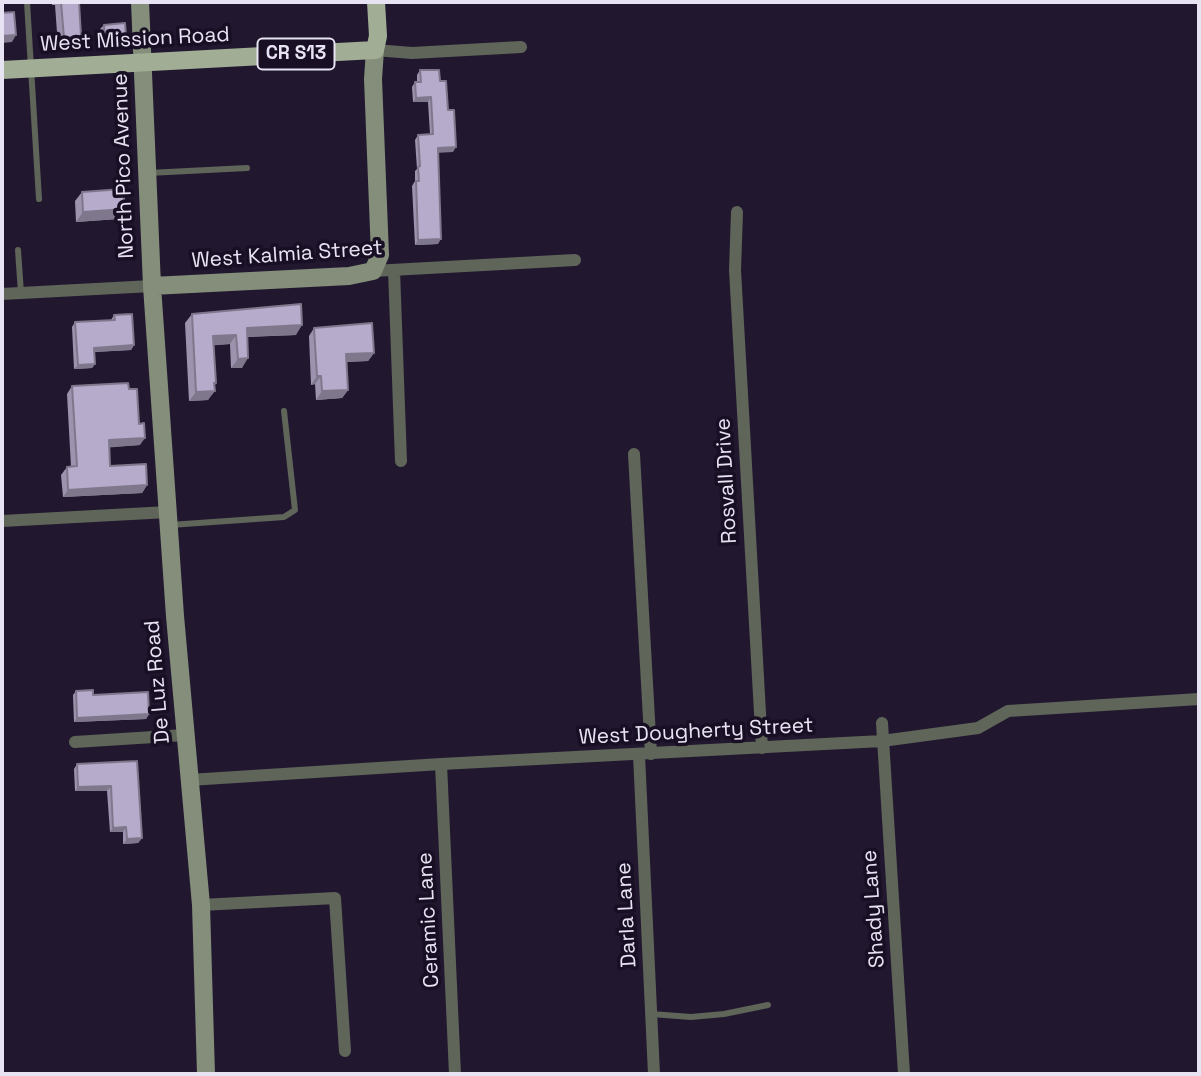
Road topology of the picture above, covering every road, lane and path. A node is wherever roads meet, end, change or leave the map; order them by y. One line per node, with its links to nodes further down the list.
1 (27, 2): 7 (lane)
2 (140, 2): 6 (main road, North Pico Avenue)
3 (376, 2): 5 (main road)
4 (521, 47): 5 (street, West Mission Road)
5 (374, 50): 6 (main road, West Mission Road / CR S13); 16 (main road)
6 (143, 62): 7 (main road, West Mission Road / CR S13); 10 (main road, North Pico Avenue)
7 (31, 69): 8 (main road, West Mission Road / CR S13); 11 (lane)
8 (2, 70)
9 (247, 168): 10 (lane)
10 (146, 173): 17 (main road, North Pico Avenue)
11 (39, 199)
12 (737, 212): 30 (street, Rosvall Drive)
13 (18, 250): 18 (lane)
14 (575, 261): 15 (street, West Kalmia Street)
15 (394, 270): 16 (street, West Kalmia Street); 22 (street)
16 (373, 271): 17 (main road, West Kalmia Street)
17 (152, 286): 18 (street, West Kalmia Street); 23 (main road, De Luz Road)
18 (21, 293): 19 (street, West Kalmia Street)
19 (2, 294)
20 (284, 411): 23 (lane)
21 (634, 454): 31 (street, Darla Lane)
22 (401, 461)
23 (168, 519): 24 (street); 27 (main road, De Luz Road)
24 (2, 521)
25 (1199, 699): 28 (street, West Dougherty Street)
26 (882, 723): 28 (street, Shady Lane)
27 (185, 735): 29 (street); 33 (main road, De Luz Road)
28 (882, 741): 30 (street, West Dougherty Street); 41 (street, Shady Lane)
29 (75, 742)
30 (762, 748): 31 (street, West Dougherty Street)
31 (645, 754): 32 (street, West Dougherty Street); 36 (street, Darla Lane)
32 (442, 764): 33 (street, West Dougherty Street); 39 (street, Ceramic Lane)
33 (190, 780): 34 (main road, De Luz Road)
34 (201, 905): 37 (street); 38 (main road, De Luz Road)
35 (768, 1005): 36 (lane)
36 (651, 1014): 40 (street, Darla Lane)
37 (345, 1051)
38 (206, 1074)
39 (455, 1074)
40 (654, 1074)
41 (904, 1074)

